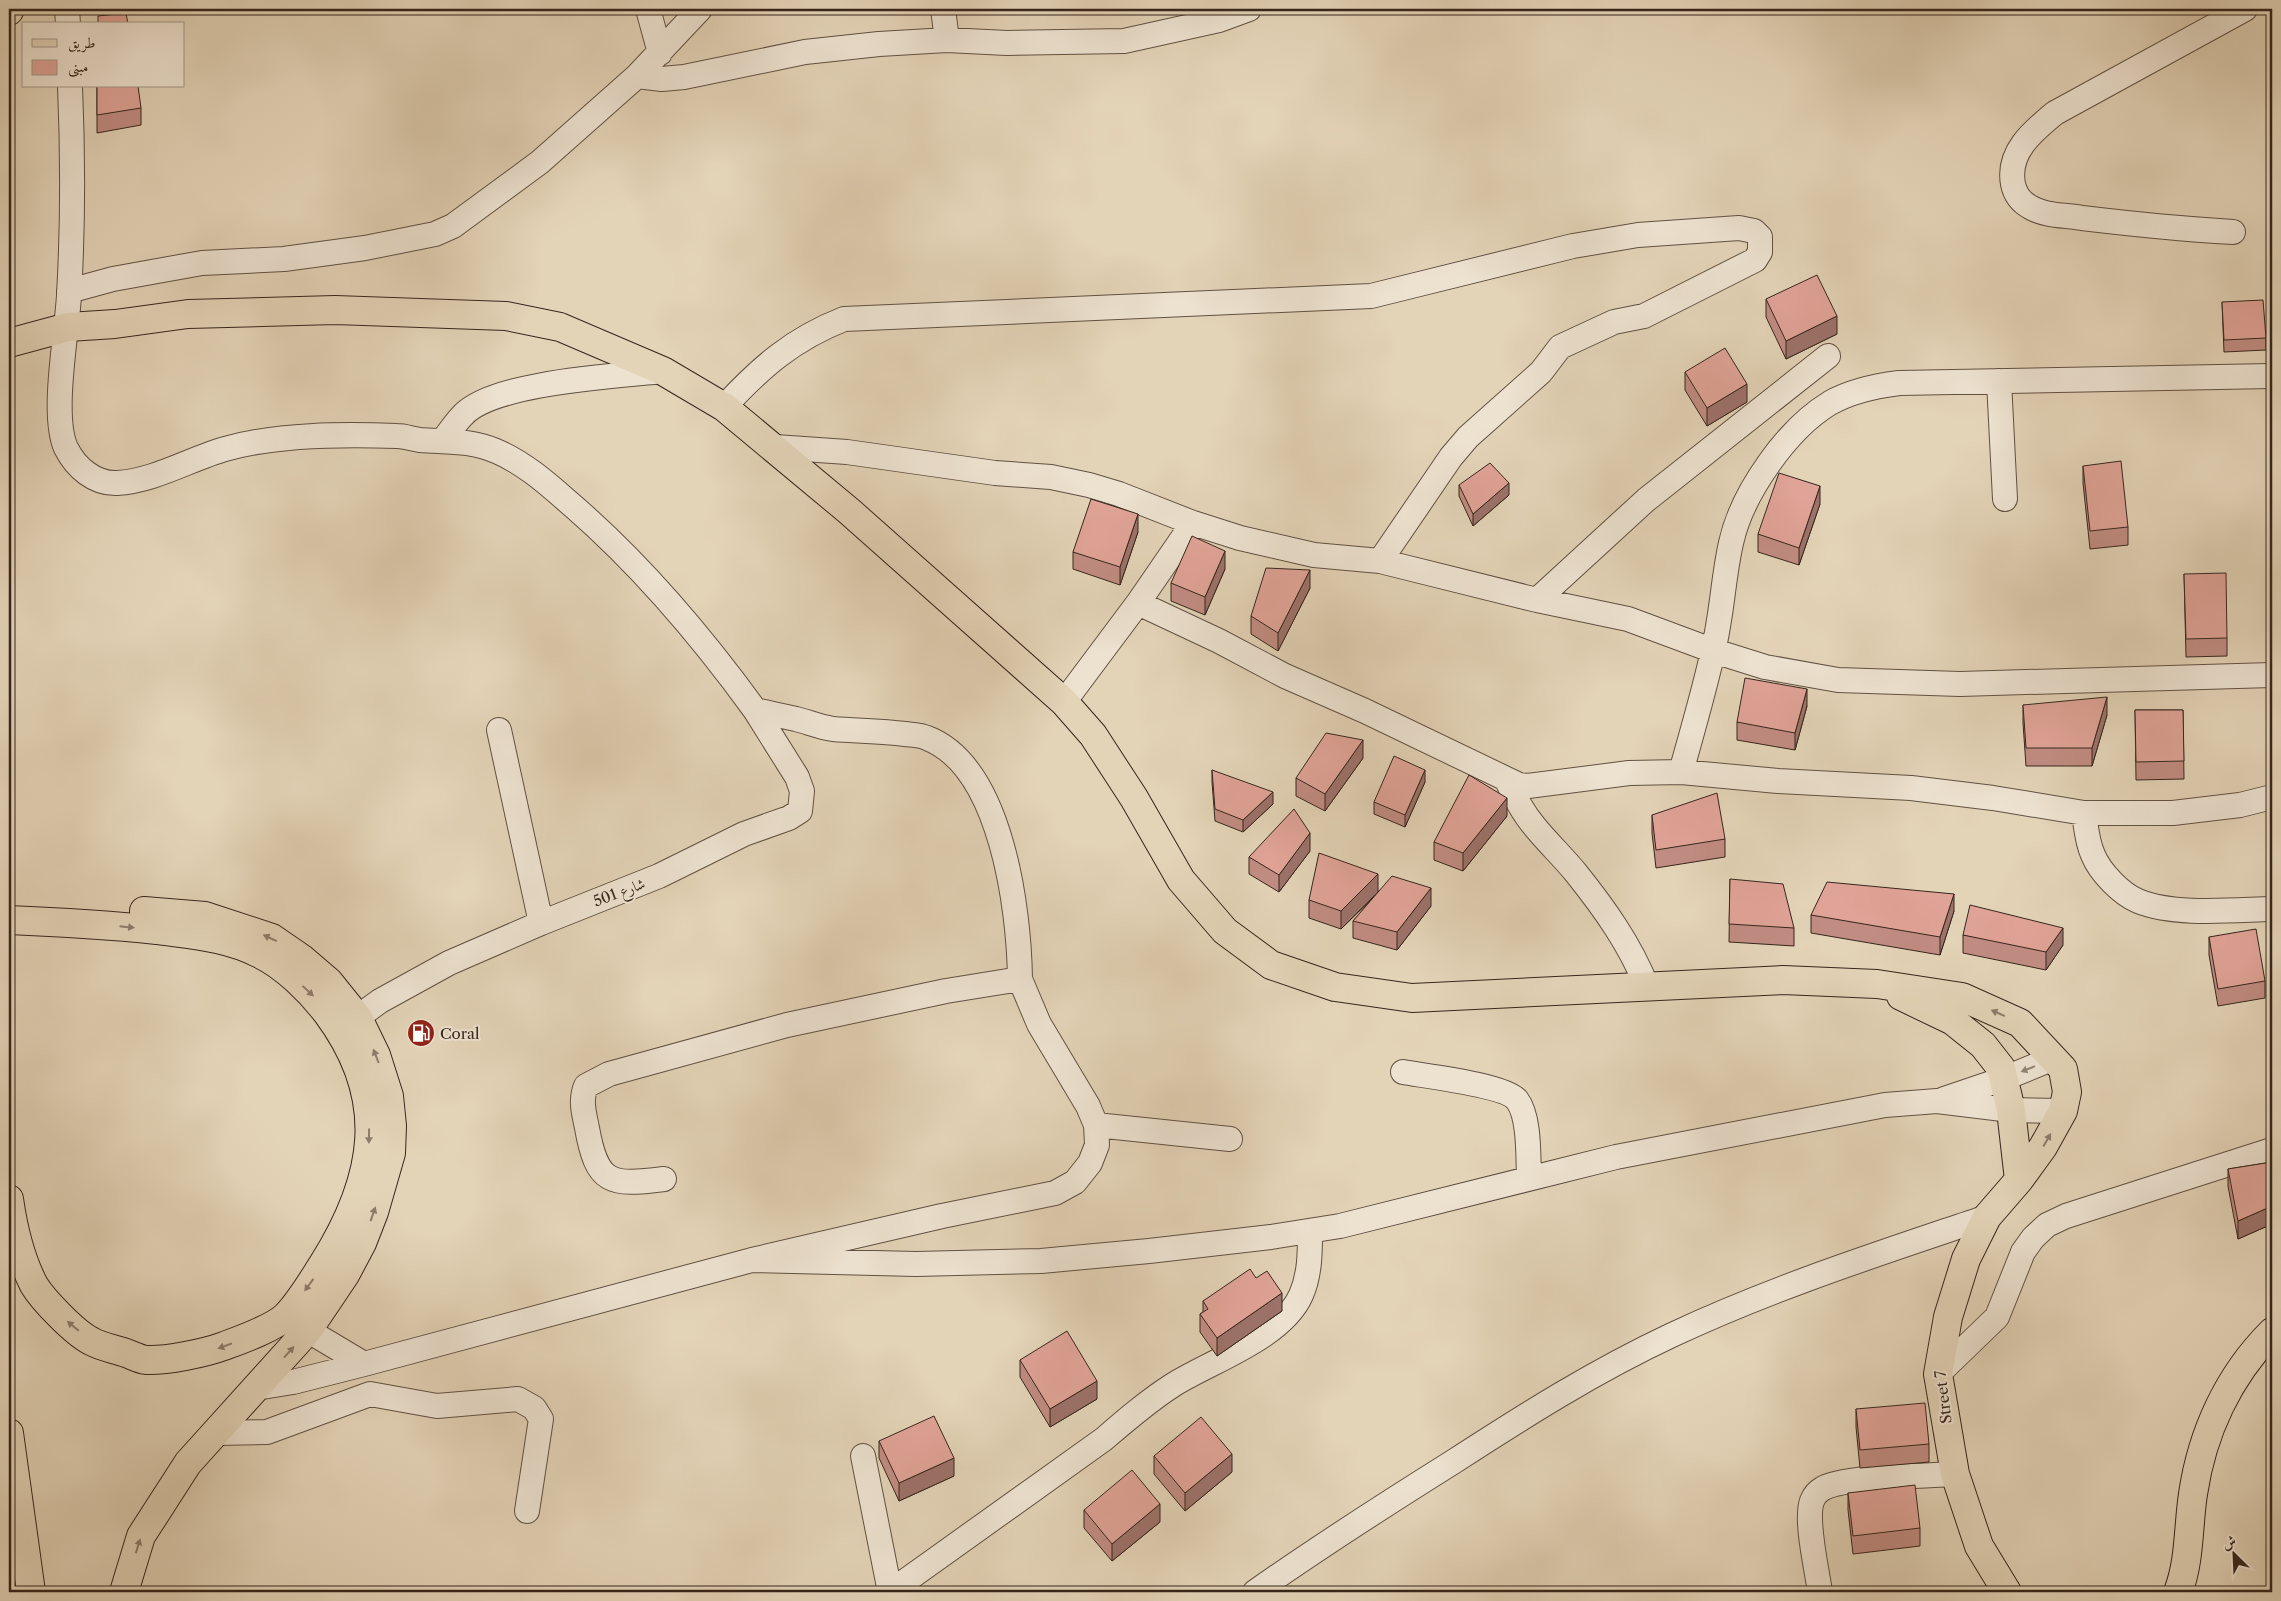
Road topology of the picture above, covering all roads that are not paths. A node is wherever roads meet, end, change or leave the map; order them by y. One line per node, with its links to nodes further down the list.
1 (67, 9): 7 (street)
2 (648, 9): 9 (street)
3 (700, 9): 9 (street)
4 (943, 9): 8 (street)
5 (1249, 9): 8 (street)
6 (2245, 9): 12 (street)
7 (68, 22)
8 (947, 40): 10 (street)
9 (660, 52): 10 (street)
10 (637, 76): 13 (street)
11 (70, 88): 13 (street)
12 (2234, 232)
13 (70, 291): 14 (street)
14 (60, 329): 15 (main road); 17 (main road); 21 (street)
15 (9, 342)
16 (1828, 356): 26 (street)
17 (663, 371): 20 (main road); 21 (street)
18 (2272, 376): 19 (street)
19 (1998, 381): 23 (street); 28 (street)
20 (724, 407): 22 (main road); 25 (street)
21 (444, 439): 31 (street)
22 (775, 447): 24 (street); 30 (main road)
23 (2005, 499)
24 (1193, 523): 25 (street); 27 (street)
25 (1380, 561): 26 (street)
26 (1537, 600): 28 (street)
27 (1138, 603): 30 (street); 34 (street)
28 (1714, 651): 29 (street); 33 (street)
29 (2272, 675)
30 (1064, 702): 43 (main road)
31 (755, 710): 40 (street, شارع 501); 41 (street)
32 (499, 730): 40 (street)
33 (1681, 772): 34 (street); 36 (street)
34 (1507, 781): 43 (street)
35 (2272, 797): 36 (street)
36 (2084, 813): 38 (street)
37 (9, 905): 44 (main road, one-way to 37)
38 (2272, 909)
39 (9, 920): 44 (main road, one-way to 44)
40 (541, 923): 44 (street, شارع 501)
41 (1020, 979): 51 (street); 55 (street)
42 (1877, 984): 43 (main road); 45 (main road, one-way to 42); 47 (main road)
43 (1647, 986)
44 (349, 1024): 61 (main road)
45 (2054, 1058): 47 (street, one-way to 47); 50 (main road)
46 (1403, 1072): 54 (street)
47 (2003, 1079): 48 (street); 49 (main road)
48 (1937, 1101): 49 (street); 54 (street)
49 (2011, 1110): 50 (street); 56 (main road)
50 (2063, 1111): 56 (main road, Street 7, one-way to 50)
51 (1096, 1125): 52 (street); 60 (street)
52 (1230, 1139)
53 (2272, 1150): 64 (street)
54 (1529, 1178): 59 (street)
55 (664, 1179)
56 (2019, 1180): 58 (main road, Street 7)
57 (9, 1199): 61 (main road, one-way to 57)
58 (1987, 1217): 64 (main road, Street 7); 74 (street)
59 (1310, 1231): 60 (street); 73 (street)
60 (752, 1260): 63 (street)
61 (297, 1324): 63 (street); 65 (main road, one-way to 61)
62 (2272, 1332): 77 (main road)
63 (364, 1364): 65 (street)
64 (1938, 1374): 69 (main road, Street 7)
65 (256, 1388): 67 (main road)
66 (9, 1433): 71 (main road)
67 (216, 1433): 70 (street); 72 (main road, one-way to 67)
68 (863, 1456): 73 (street)
69 (1955, 1474): 75 (street); 76 (main road, Street 7)
70 (527, 1511)
71 (32, 1592)
72 (124, 1592)
73 (890, 1592)
74 (1255, 1592)
75 (1820, 1592)
76 (2007, 1592)
77 (2178, 1592)

